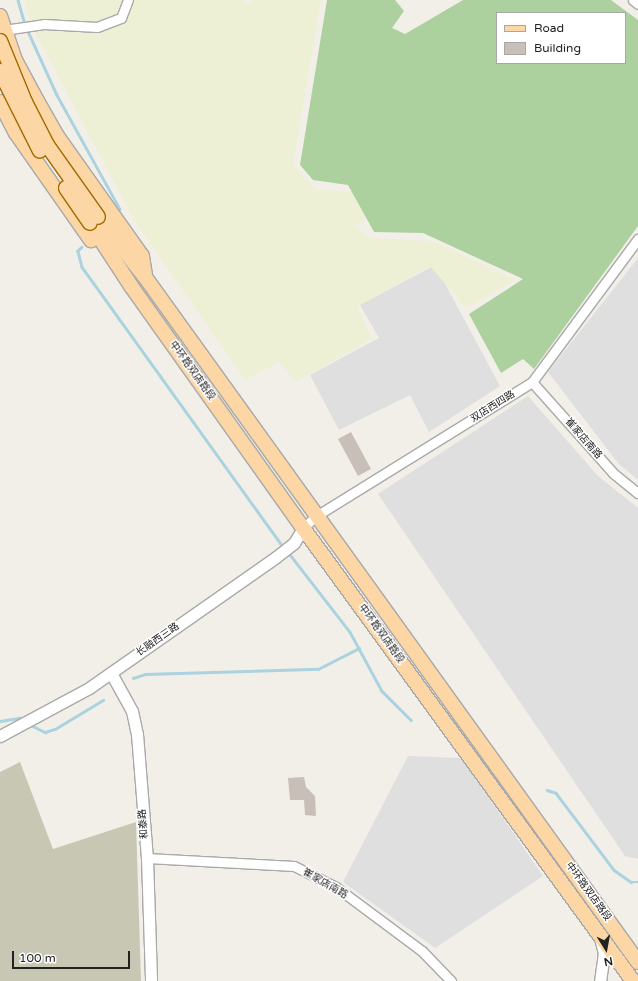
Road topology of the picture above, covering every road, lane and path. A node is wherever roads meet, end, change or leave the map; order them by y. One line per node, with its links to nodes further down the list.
1 (128, 0): 5 (street)
2 (633, 0): 3 (street)
3 (638, 4)
4 (0, 16): 5 (main road)
5 (2, 36): 6 (main road); 10 (main road, bridge)
6 (15, 60): 7 (street); 12 (main road)
7 (0, 67)
8 (0, 71): 10 (main road, bridge)
9 (0, 102): 13 (main road)
10 (94, 220): 12 (main road, 中环路双店路段); 13 (main road)
11 (638, 239): 14 (street, 双店西四路)
12 (145, 276): 16 (main road, 中环路双店路段)
13 (131, 286): 17 (main road, 中环路双店路段)
14 (532, 382): 15 (street, 崔家店南路); 16 (street, 双店西四路)
15 (638, 493)
16 (316, 516): 17 (street, 双店西四路); 22 (main road, 中环路双店路段)
17 (304, 528): 18 (street, 长融西三路); 21 (main road, 中环路双店路段)
18 (111, 673): 19 (street, 长融西三路); 20 (street, 和泰路)
19 (0, 736)
20 (147, 858): 23 (street, 和泰路); 24 (street, 崔家店南路)
21 (599, 932): 25 (street); 26 (main road, 中环路双店路段)
22 (638, 962)
23 (151, 981)
24 (451, 981)
25 (600, 981)
26 (633, 981)

